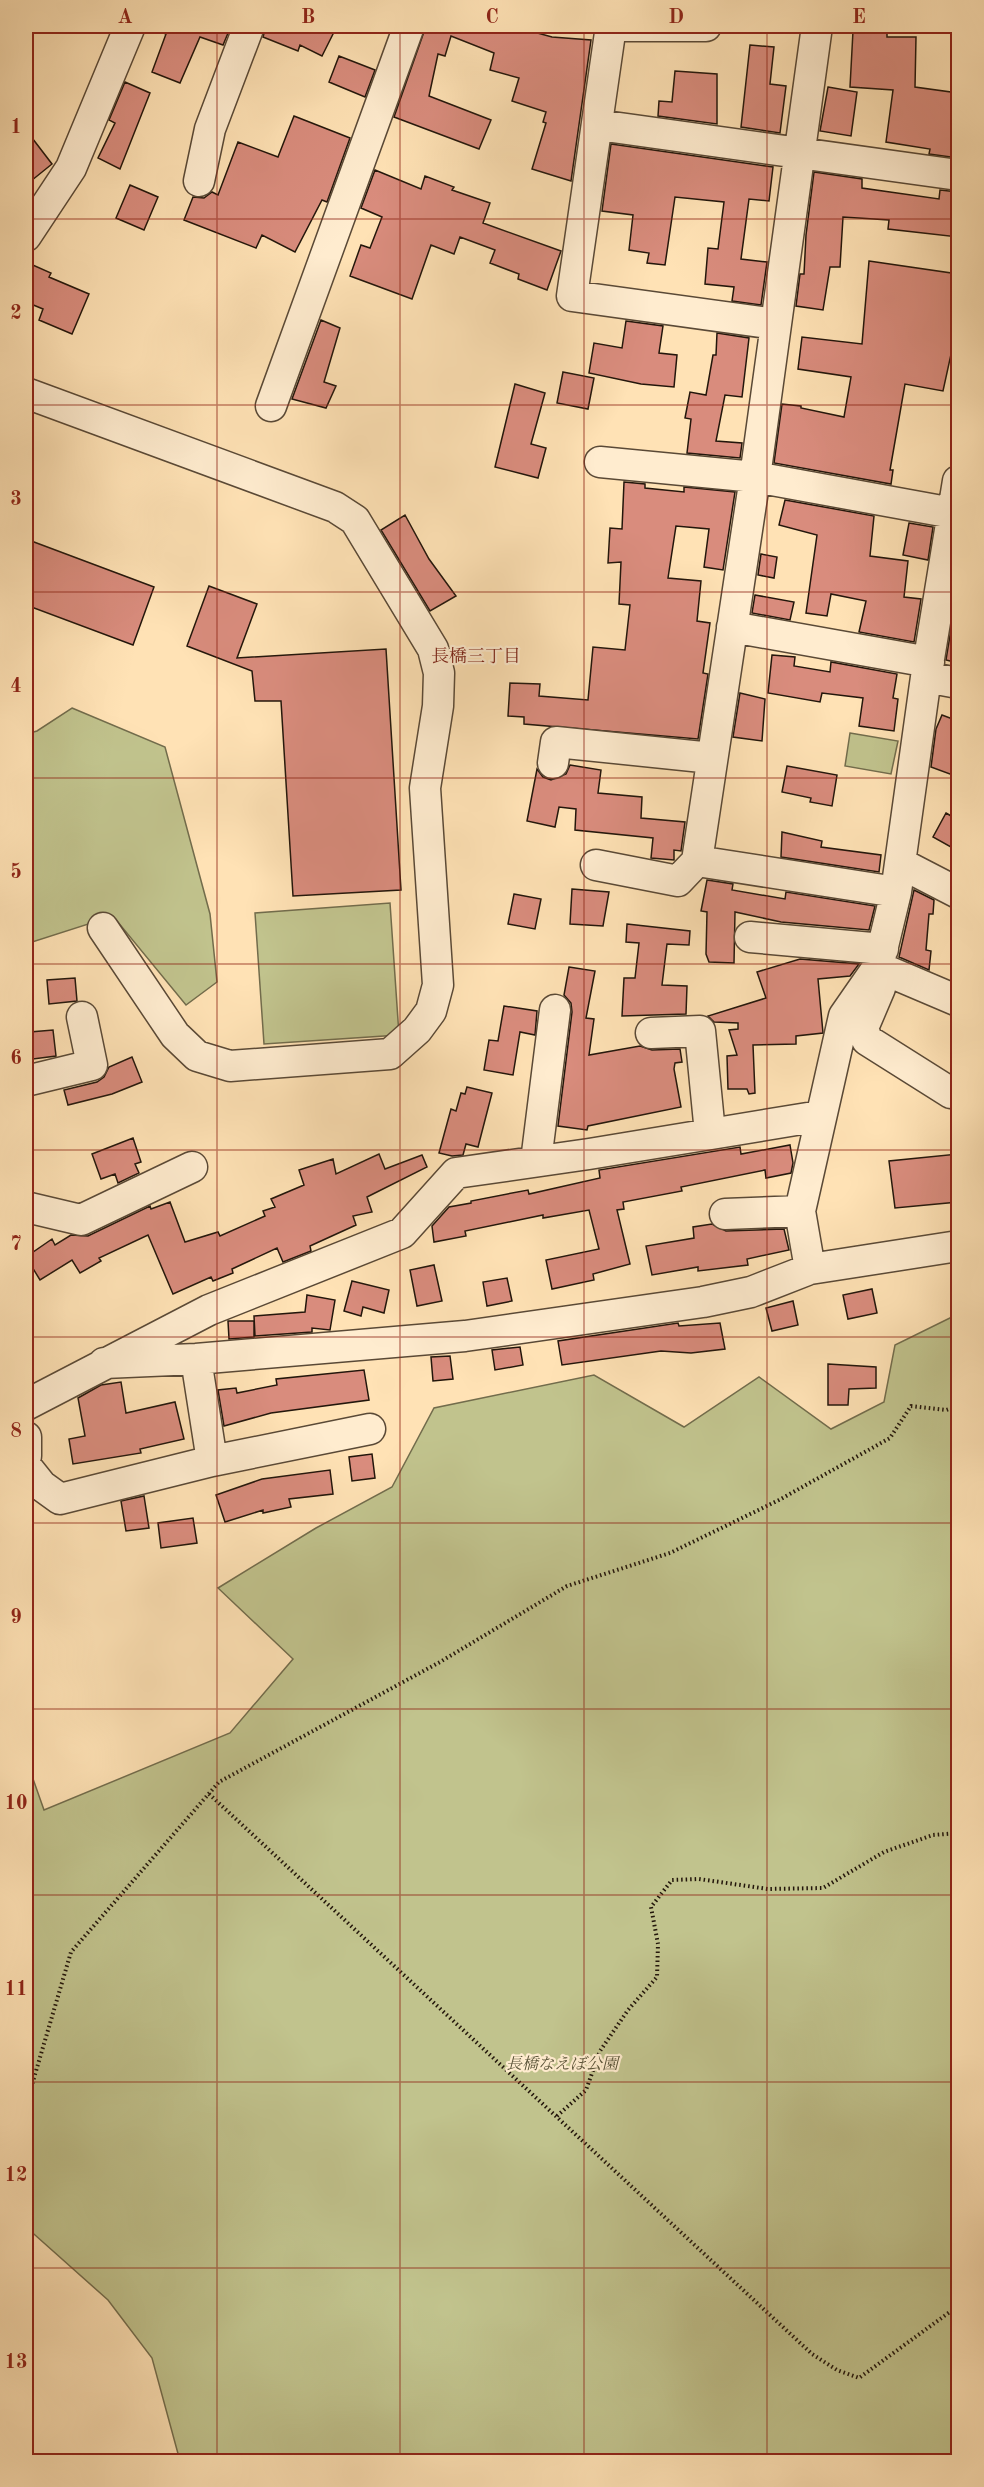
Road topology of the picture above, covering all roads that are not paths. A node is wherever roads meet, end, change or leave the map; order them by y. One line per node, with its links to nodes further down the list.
1 (130, 26): 12 (street)
2 (249, 26): 11 (street)
3 (409, 26): 15 (street)
4 (611, 26): 8 (street)
5 (621, 26): 6 (street)
6 (706, 26)
7 (817, 26): 9 (street)
8 (598, 125): 9 (street); 13 (street)
9 (798, 151): 10 (street); 13 (street)
10 (958, 175)
11 (199, 181)
12 (28, 228)
13 (775, 324): 17 (street)
14 (26, 393): 29 (street)
15 (271, 406)
16 (600, 462): 17 (street)
17 (755, 477): 19 (street); 20 (street)
18 (958, 481): 19 (street)
19 (956, 514): 21 (street)
20 (732, 627): 21 (street); 23 (street)
21 (927, 669): 22 (street); 27 (street)
22 (958, 683)
23 (712, 758): 24 (street); 25 (street)
24 (553, 763)
25 (697, 861): 26 (street); 27 (street)
26 (596, 865)
27 (898, 878): 28 (street); 31 (street)
28 (958, 893)
29 (103, 928)
30 (750, 937): 31 (street)
31 (880, 958): 32 (street); 37 (street); 38 (street)
32 (958, 1001)
33 (555, 1010): 40 (street)
34 (82, 1017): 36 (street)
35 (651, 1033): 39 (street)
36 (26, 1081)
37 (951, 1093)
38 (820, 1116): 39 (street); 43 (street)
39 (710, 1133): 40 (street)
40 (536, 1161): 48 (street)
41 (192, 1167): 42 (street)
42 (26, 1207)
43 (800, 1211): 44 (street); 46 (street)
44 (725, 1214)
45 (958, 1246): 46 (street)
46 (810, 1269): 47 (street)
47 (196, 1359): 48 (street); 53 (street)
48 (104, 1363): 49 (street)
49 (26, 1405)
50 (369, 1429): 53 (street)
51 (26, 1437): 52 (street)
52 (26, 1456)
53 (212, 1461): 54 (street)
54 (26, 1466)

